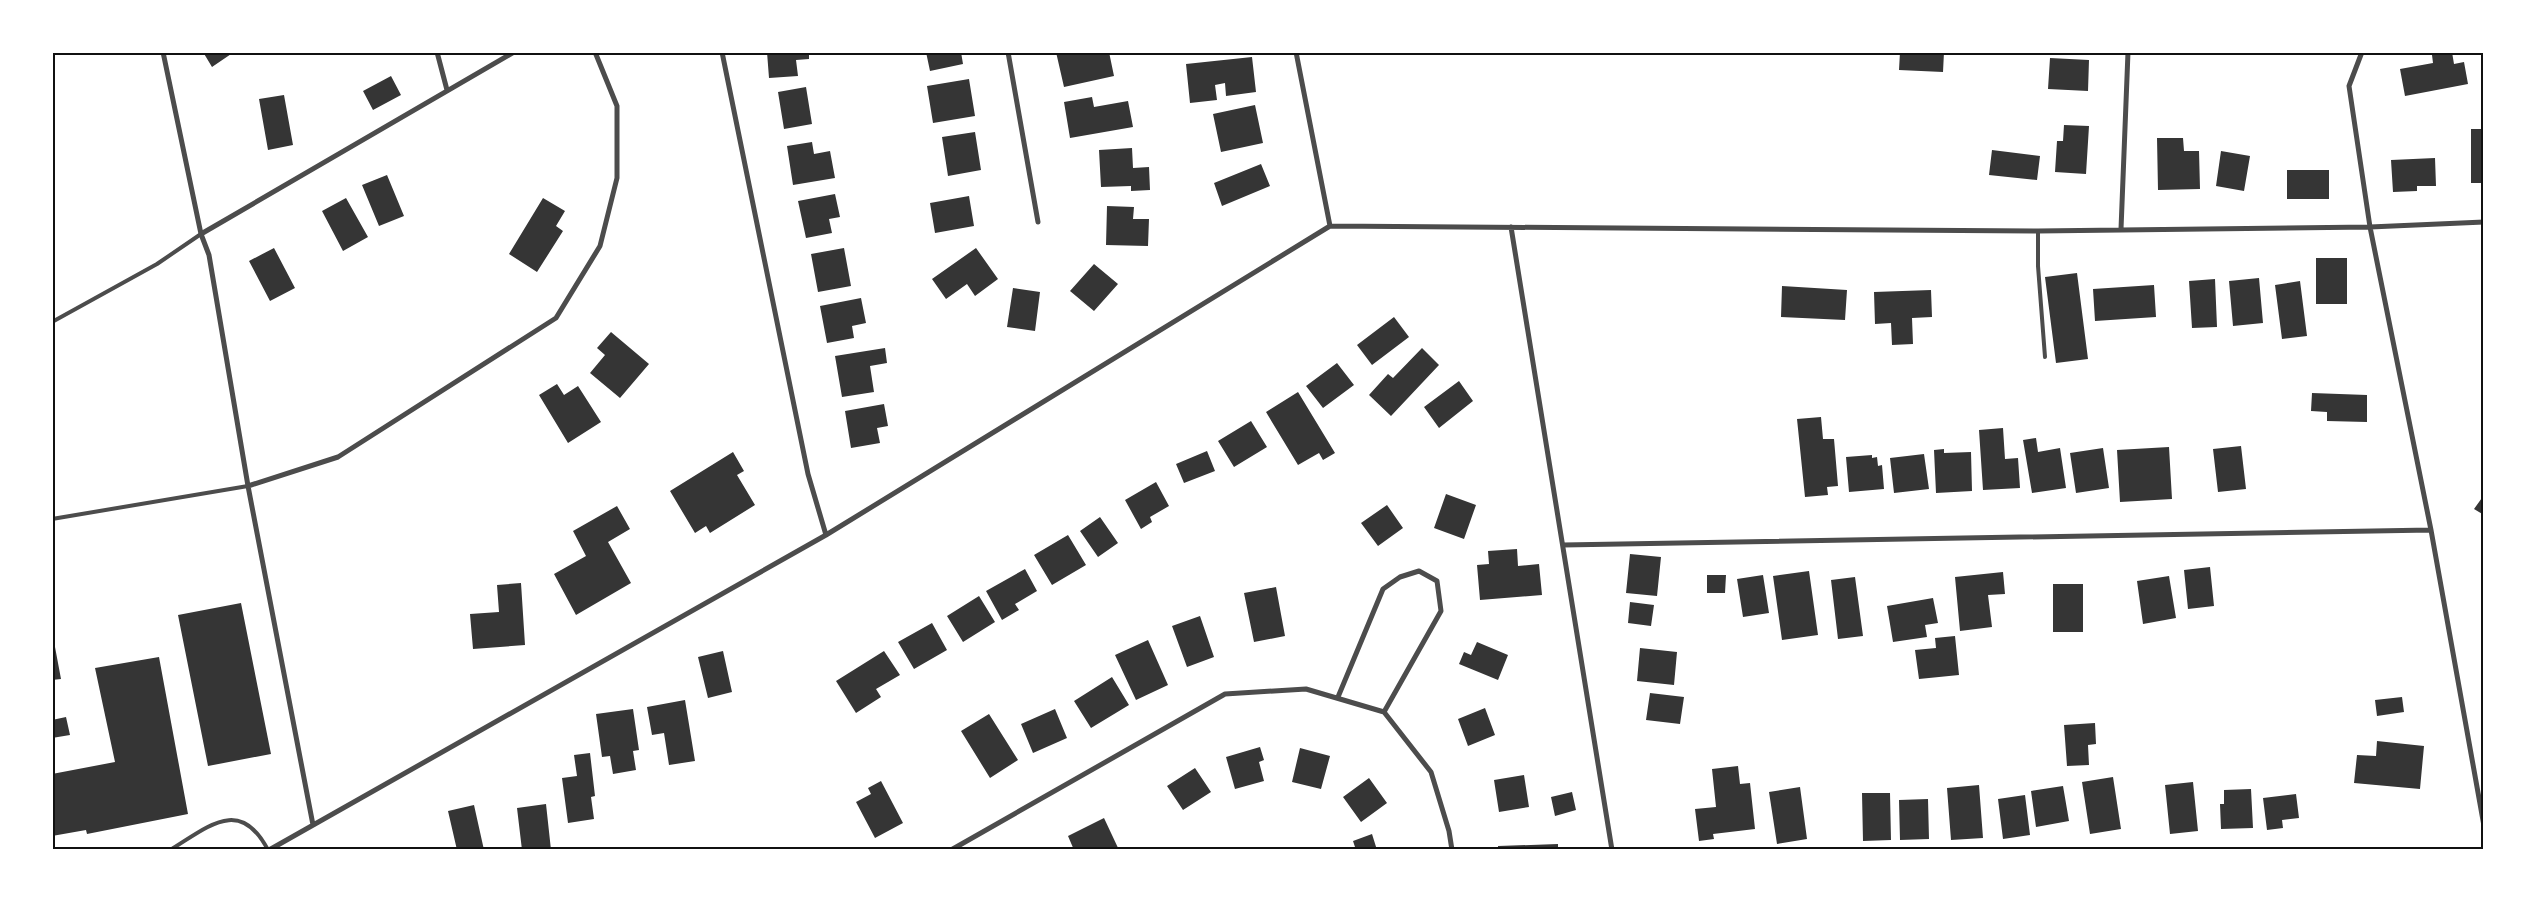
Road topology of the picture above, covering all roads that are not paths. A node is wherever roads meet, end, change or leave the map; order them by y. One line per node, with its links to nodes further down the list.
1 (163, 52): 18 (street)
2 (437, 52): 10 (street)
3 (514, 52): 10 (street)
4 (595, 52): 21 (street)
5 (722, 52): 24 (street)
6 (1008, 52): 11 (street)
7 (1296, 52): 13 (street)
8 (2128, 52): 16 (street)
9 (2362, 52): 15 (street)
10 (447, 90): 18 (street)
11 (1038, 222)
12 (2484, 222): 15 (street)
13 (1330, 226): 14 (street); 24 (street)
14 (1511, 227): 17 (street); 25 (street)
15 (2370, 227): 16 (street); 23 (street)
16 (2121, 229): 17 (street)
17 (2038, 231): 20 (lane)
18 (201, 234): 19 (lane); 21 (street)
19 (52, 322)
20 (2046, 357)
21 (248, 486): 22 (lane); 28 (street)
22 (54, 519)
23 (2431, 530): 25 (street); 29 (street)
24 (826, 535): 28 (street)
25 (1563, 545): 34 (street)
26 (1338, 697): 27 (street); 27 (street); 32 (street)
27 (1384, 712): 33 (street)
28 (313, 825): 31 (street)
29 (2484, 826)
30 (170, 850): 31 (lane)
31 (269, 850)
32 (951, 850)
33 (1452, 850)
34 (1612, 850)

